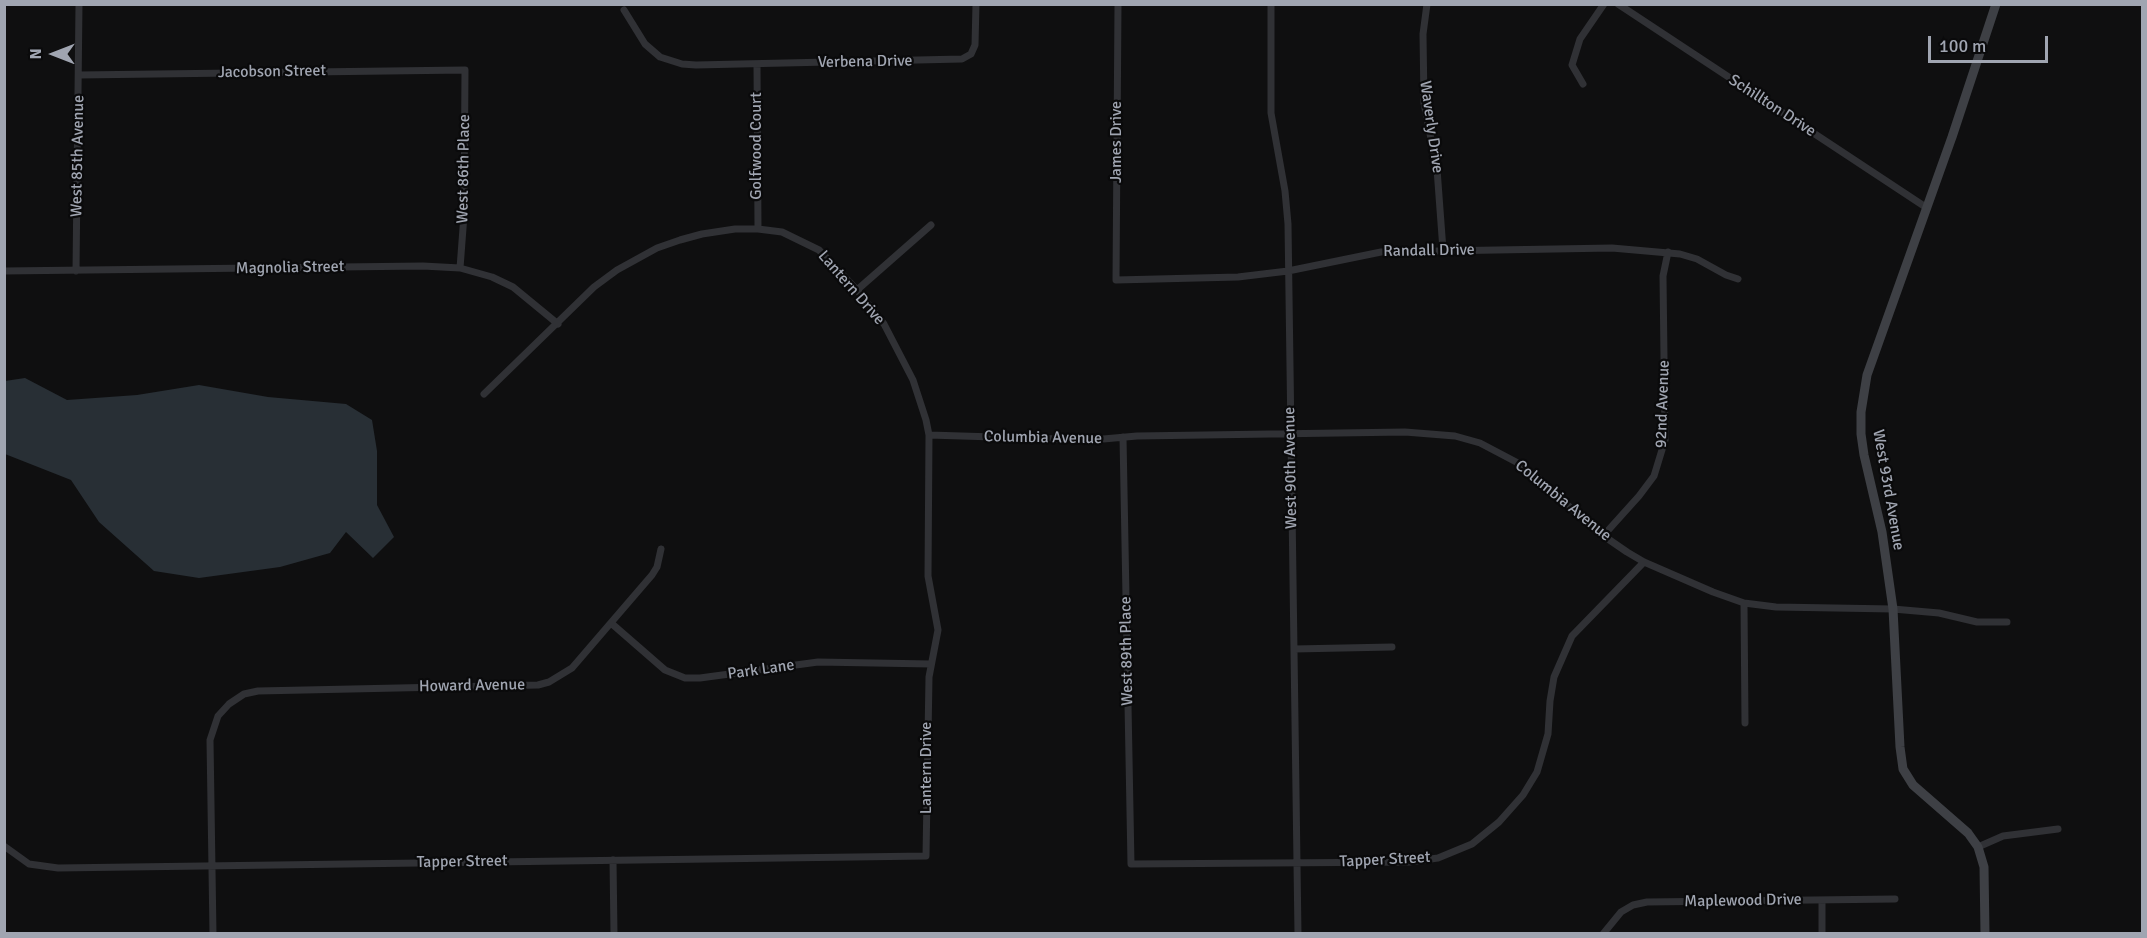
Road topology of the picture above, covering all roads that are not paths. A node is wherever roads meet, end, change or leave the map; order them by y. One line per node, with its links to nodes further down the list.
1 (79, 4): 12 (street, West 85th Avenue)
2 (976, 4): 10 (street, Verbena Drive)
3 (1118, 4): 24 (street, James Drive)
4 (1271, 4): 22 (street, West 90th Avenue)
5 (1427, 4): 17 (street, Waverly Drive)
6 (1604, 4): 13 (street)
7 (1618, 4): 14 (street, Schillton Drive)
8 (1996, 4): 14 (street, West 93rd Avenue)
9 (624, 10): 10 (street, Verbena Drive)
10 (757, 64): 16 (street, Golfwood Court)
11 (465, 70): 12 (street, Jacobson Street); 19 (street, West 86th Place)
12 (79, 75): 21 (street, West 85th Avenue)
13 (1583, 84)
14 (1927, 208): 35 (street, West 93rd Avenue)
15 (931, 225): 25 (street)
16 (758, 229): 25 (street, Lantern Drive); 26 (street, Lantern Drive)
17 (1443, 250): 18 (street, Randall Drive); 22 (street, Randall Drive)
18 (1668, 252): 23 (street, Randall Drive); 31 (street, 92nd Avenue)
19 (460, 268): 21 (street, Magnolia Street); 26 (street, Magnolia Street)
20 (4, 271): 21 (street, Magnolia Street)
21 (76, 271)
22 (1288, 271): 24 (street, Randall Drive); 28 (street, West 90th Avenue)
23 (1738, 279)
24 (1116, 280)
25 (856, 290): 29 (street, Lantern Drive)
26 (558, 324): 27 (street, Lantern Drive)
27 (484, 394)
28 (1291, 433): 30 (street, Columbia Avenue); 31 (street, Columbia Avenue); 39 (street, West 90th Avenue)
29 (929, 435): 30 (street, Columbia Avenue); 40 (street, Lantern Drive)
30 (1123, 437): 47 (street, West 89th Place)
31 (1603, 536): 33 (street, Columbia Avenue)
32 (661, 549): 37 (street, Howard Avenue)
33 (1644, 562): 34 (street, Columbia Avenue); 48 (street, Tapper Street)
34 (1743, 603): 35 (street, Columbia Avenue); 41 (street)
35 (1893, 609): 36 (street, Columbia Avenue); 44 (street, West 93rd Avenue)
36 (2007, 622)
37 (611, 623): 40 (street, Park Lane); 49 (street, Howard Avenue)
38 (1392, 647): 39 (street)
39 (1294, 649): 48 (street, West 90th Avenue)
40 (931, 664): 45 (street, Lantern Drive)
41 (1745, 723)
42 (2058, 829): 44 (street)
43 (4, 846): 49 (street, Tapper Street)
44 (1978, 847): 57 (street, West 93rd Avenue)
45 (927, 856): 46 (street, Tapper Street)
46 (613, 860): 49 (street, Tapper Street); 53 (street)
47 (1131, 864): 48 (street, Tapper Street)
48 (1297, 864): 54 (street, West 90th Avenue)
49 (212, 865): 52 (street)
50 (1895, 899): 51 (street, Maplewood Drive)
51 (1822, 900): 55 (street, Maplewood Drive); 56 (street)
52 (213, 933)
53 (614, 933)
54 (1298, 933)
55 (1603, 933)
56 (1822, 933)
57 (1985, 933)

